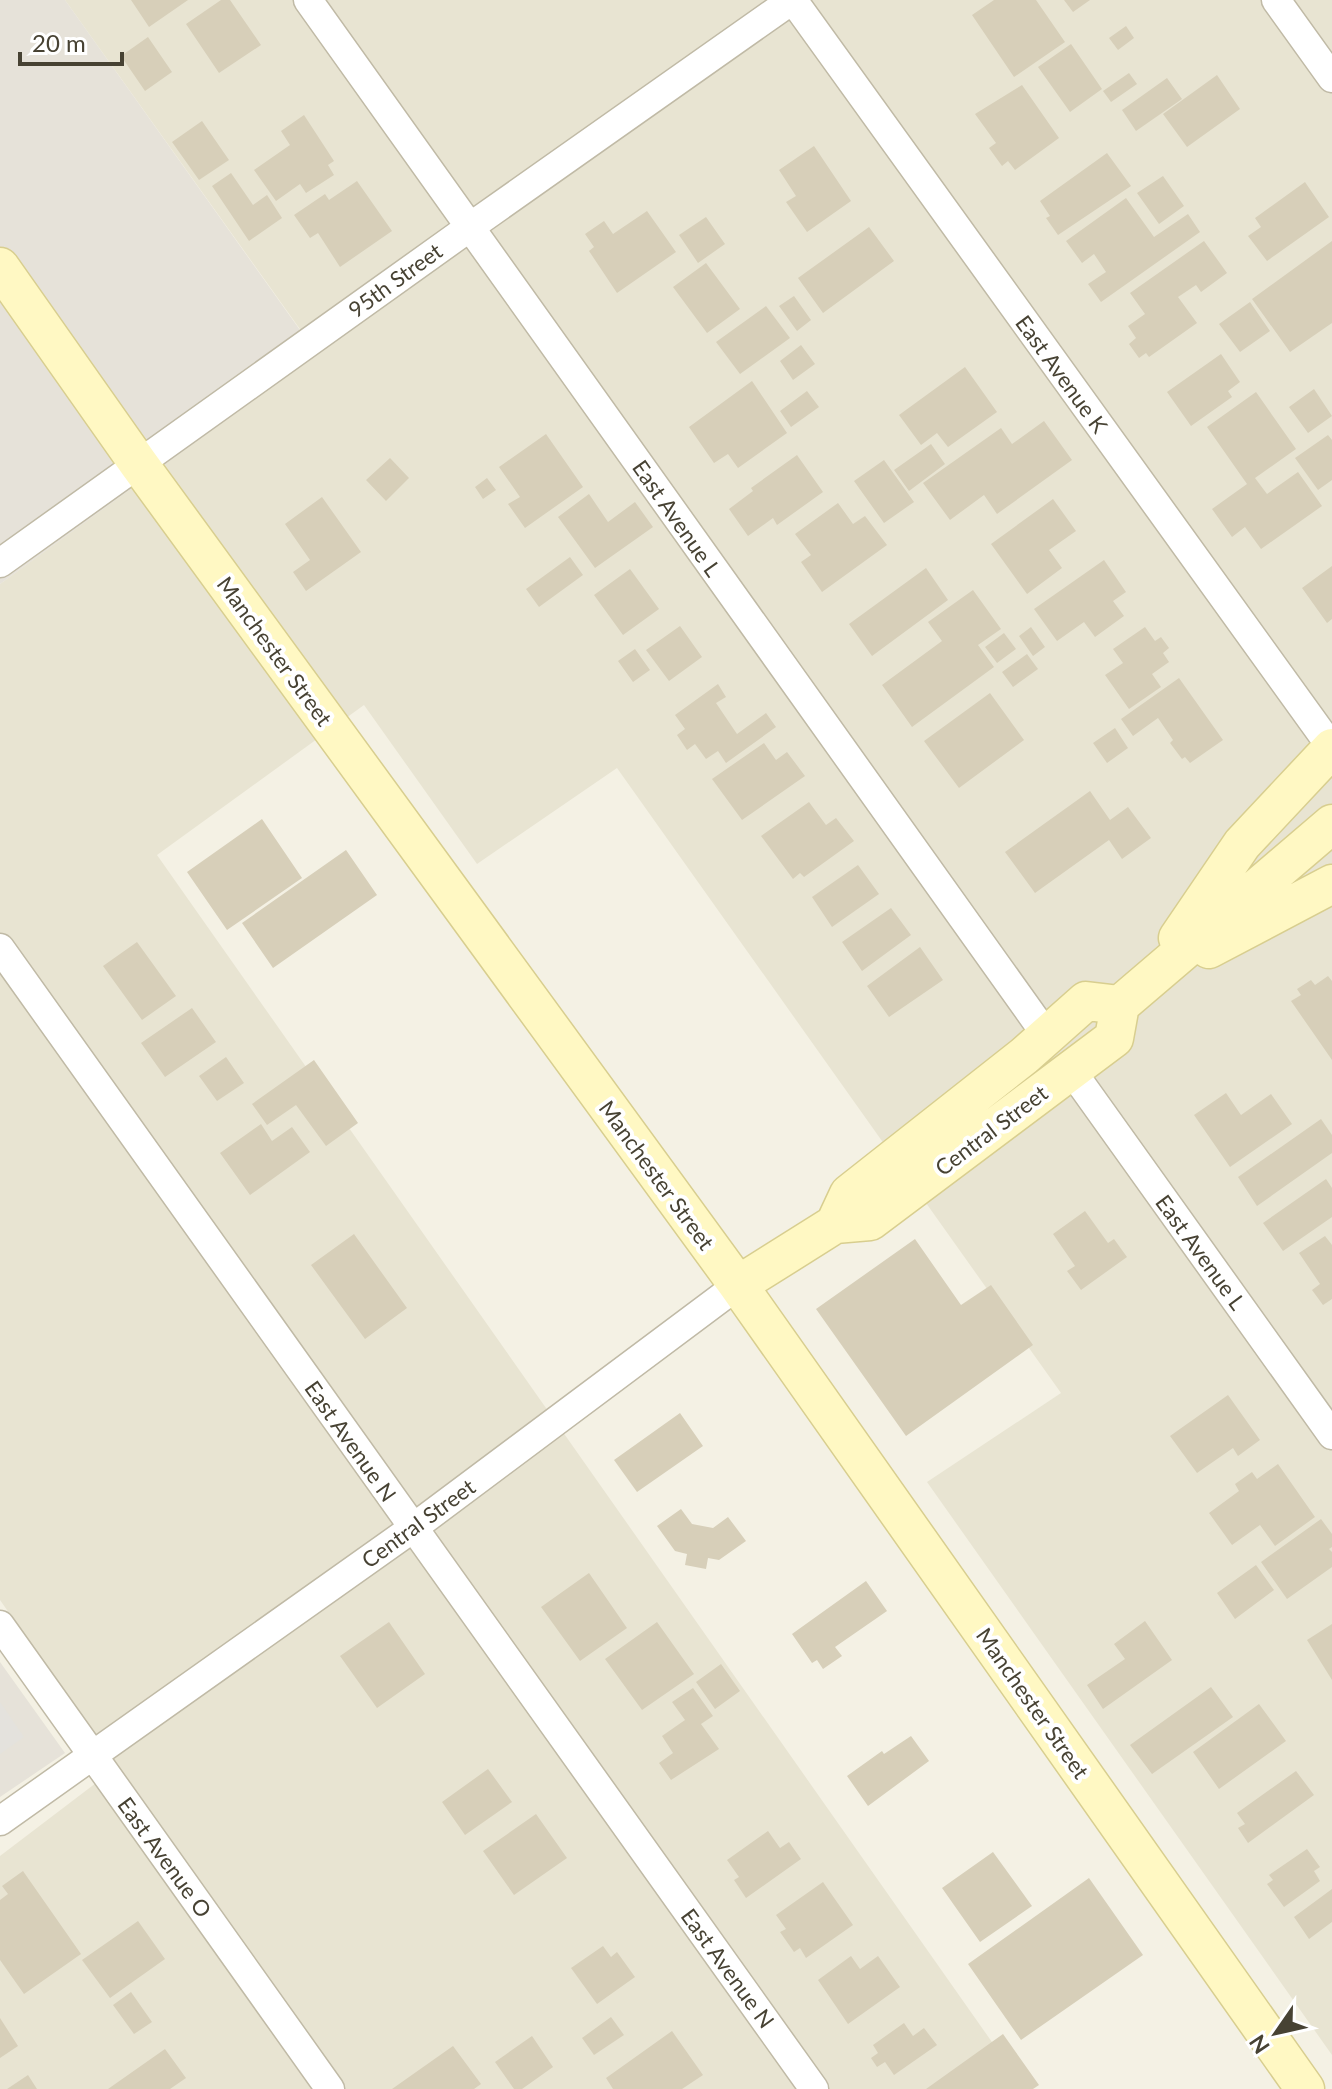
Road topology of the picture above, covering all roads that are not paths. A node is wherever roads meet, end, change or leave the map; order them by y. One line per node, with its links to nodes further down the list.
1 (308, 0): 5 (street, East Avenue L)
2 (792, 0): 5 (street, 95th Street); 9 (street, East Avenue K)
3 (1276, 0): 4 (street)
4 (1332, 78)
5 (470, 227): 7 (street, 95th Street); 15 (street, East Avenue L)
6 (0, 267): 7 (main road, Manchester Street)
7 (138, 463): 8 (street, 95th Street); 18 (main road, Manchester Street)
8 (0, 563)
9 (1332, 748): 13 (main road)
10 (1332, 824): 13 (main road)
11 (1332, 884): 13 (main road)
12 (0, 948): 20 (street, East Avenue N)
13 (1149, 980): 14 (main road)
14 (1120, 1005): 15 (main road, Central Street); 16 (main road, Central Street)
15 (1047, 1036): 17 (main road, Central Street)
16 (1071, 1070): 17 (main road, Central Street); 19 (street, East Avenue L)
17 (835, 1224): 18 (main road, Central Street)
18 (738, 1285): 20 (street, Central Street); 26 (main road, Manchester Street)
19 (1332, 1435)
20 (413, 1528): 22 (street, Central Street); 25 (street, East Avenue N)
21 (0, 1625): 22 (street, East Avenue O)
22 (91, 1754): 23 (street, Central Street); 24 (street, East Avenue O)
23 (0, 1821)
24 (330, 2089)
25 (814, 2089)
26 (1305, 2089)

